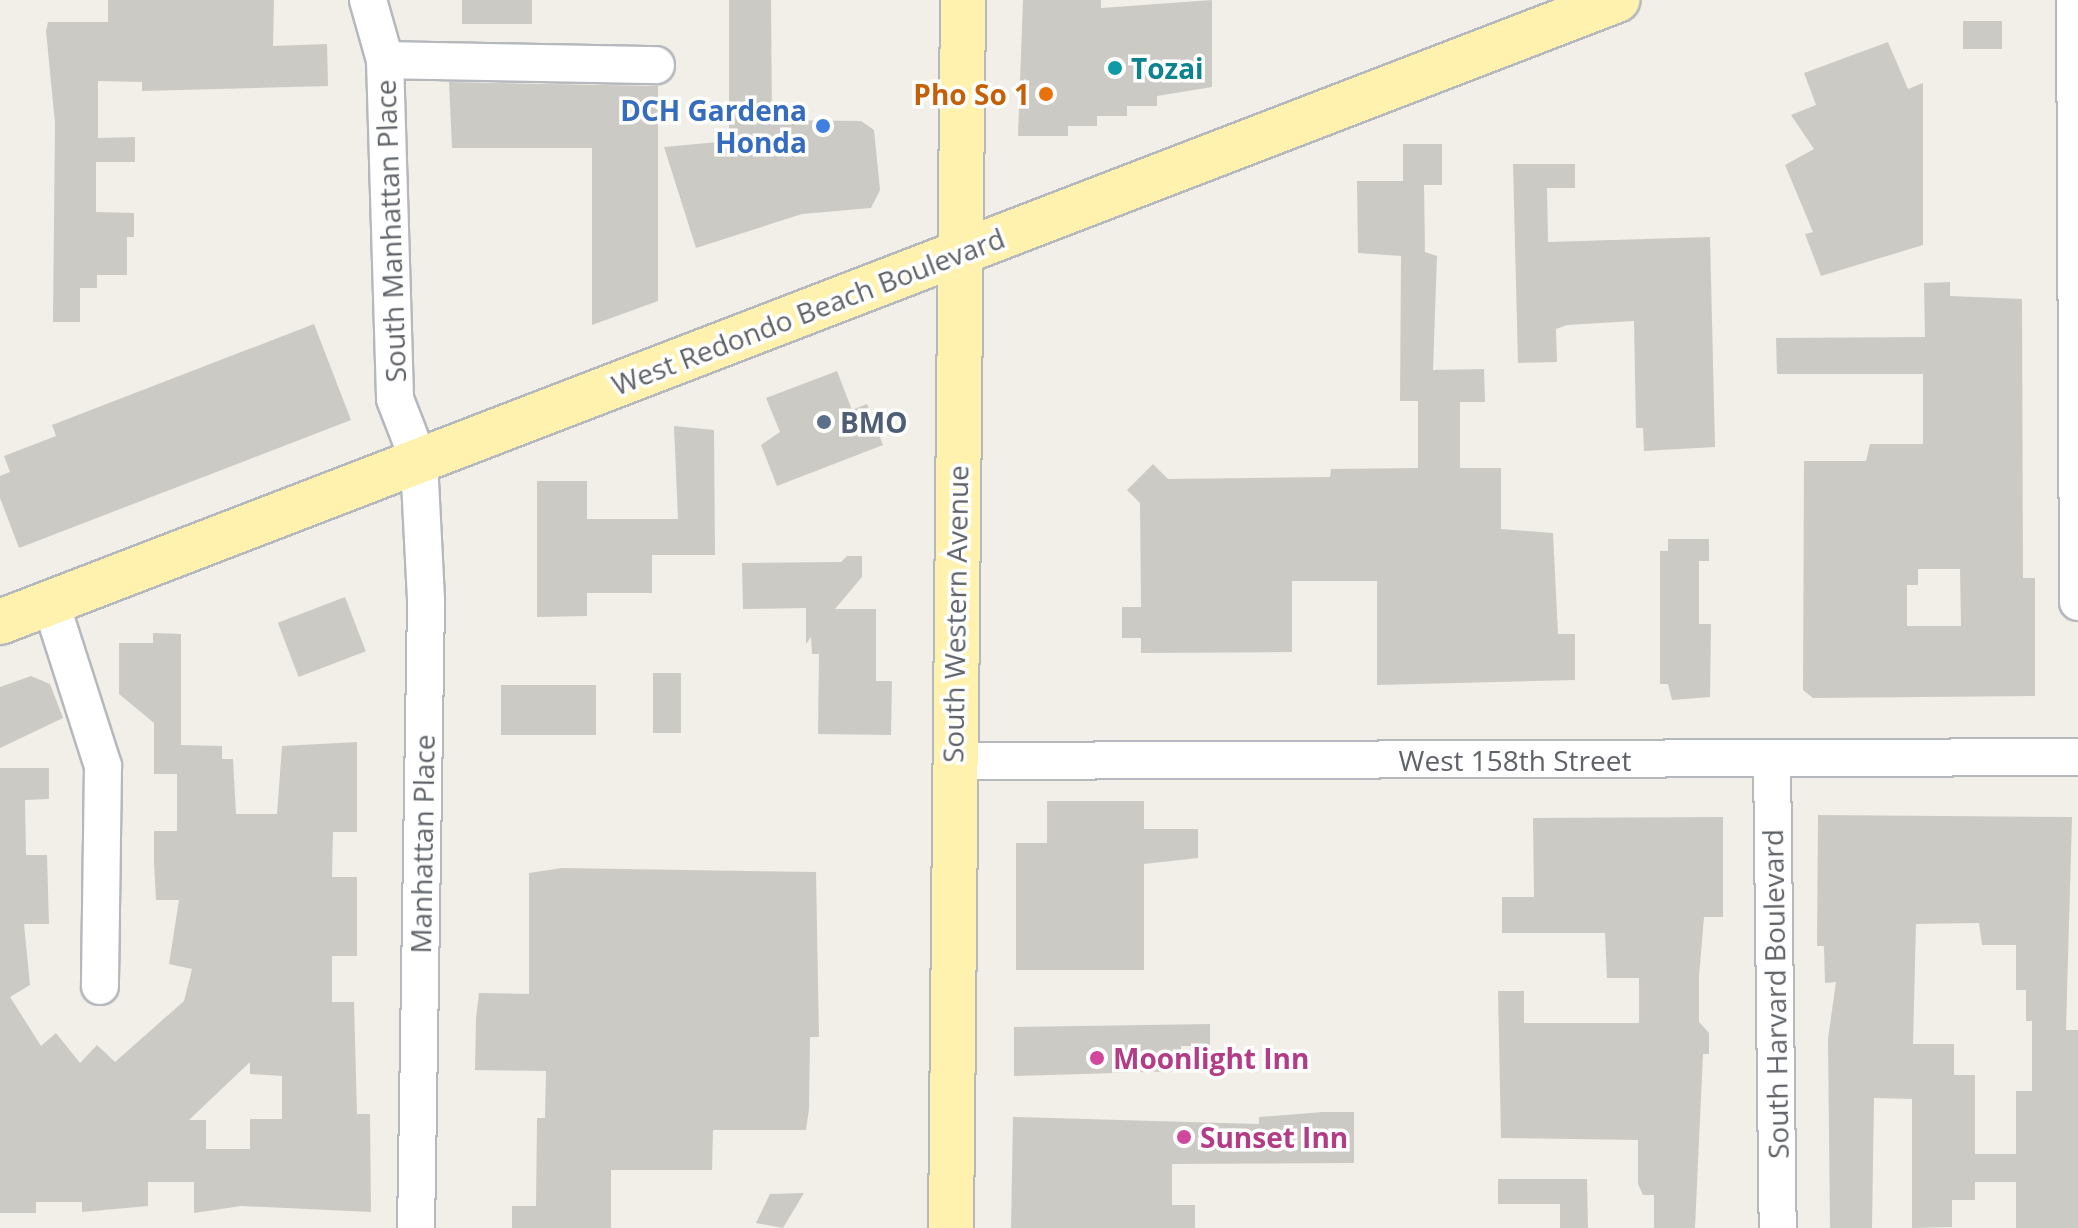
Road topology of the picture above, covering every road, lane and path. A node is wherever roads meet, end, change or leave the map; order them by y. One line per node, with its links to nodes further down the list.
1 (368, 0): 5 (street, South Manhattan Place)
2 (963, 0): 7 (main road, South Western Avenue)
3 (1617, 0): 7 (main road, West Redondo Beach Boulevard)
4 (2075, 0): 9 (street)
5 (385, 60): 6 (street); 8 (street, South Manhattan Place)
6 (656, 65)
7 (961, 252): 8 (main road, West Redondo Beach Boulevard); 14 (main road, South Western Avenue)
8 (419, 461): 10 (main road, West Redondo Beach Boulevard); 16 (street, Manhattan Place)
9 (2078, 602)
10 (51, 604): 11 (main road, West Redondo Beach Boulevard); 15 (street)
11 (0, 622)
12 (2078, 757): 13 (street, West 158th Street)
13 (1772, 760): 14 (street, West 158th Street); 18 (street, South Harvard Boulevard)
14 (953, 761): 17 (main road, South Western Avenue)
15 (100, 986)
16 (416, 1228)
17 (951, 1228)
18 (1778, 1228)

